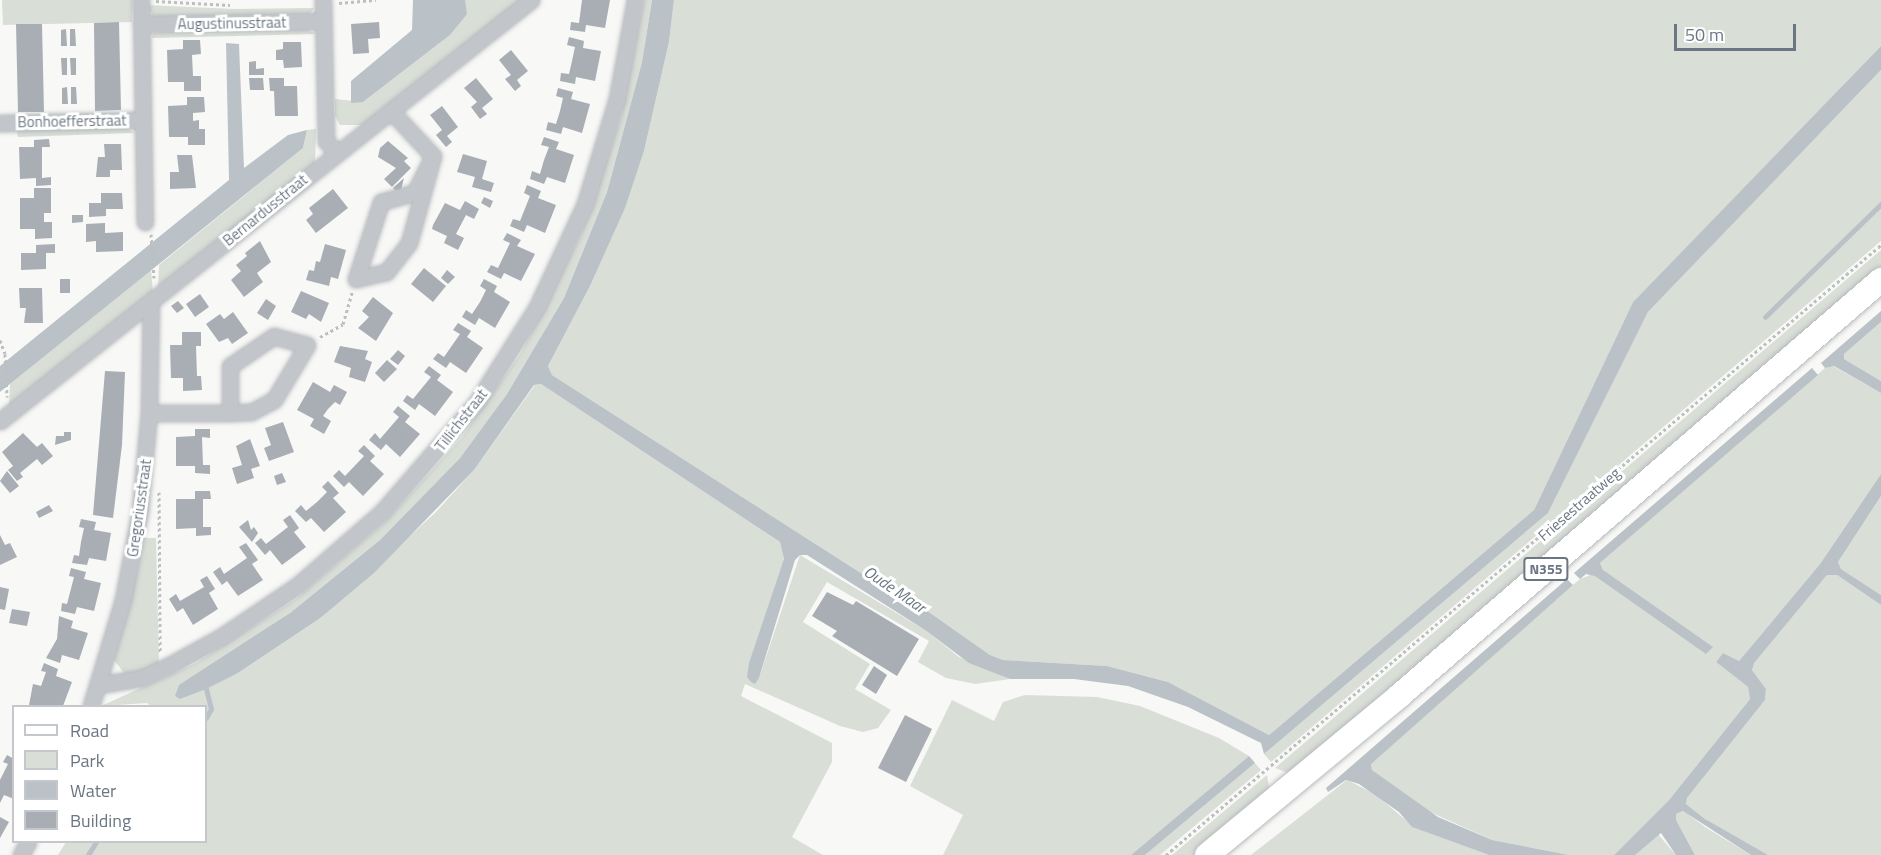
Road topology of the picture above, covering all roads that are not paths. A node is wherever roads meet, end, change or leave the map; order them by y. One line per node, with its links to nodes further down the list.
1 (143, 0): 6 (street, Bonhoefferstraat)
2 (531, 0): 7 (street, Bernardusstraat)
3 (635, 0): 18 (street, Tillichstraat)
4 (323, 2): 5 (street)
5 (323, 21): 6 (street, Augustinusstraat); 10 (street)
6 (141, 24): 8 (street, Bonhoefferstraat)
7 (391, 111): 10 (street, Bernardusstraat); 11 (street)
8 (143, 120): 9 (street, Bonhoefferstraat); 12 (street, Bonhoefferstraat)
9 (0, 123)
10 (336, 152): 14 (street, Bernardusstraat)
11 (434, 156): 11 (street)
12 (145, 222)
13 (1881, 280): 20 (main road, Friesestraatweg / N355)
14 (151, 303): 15 (street, Gregoriusstraat); 17 (street, Bernardusstraat)
15 (149, 413): 16 (street); 18 (street, Gregoriusstraat)
16 (230, 413): 16 (street)
17 (4, 418)
18 (98, 685): 19 (street, Gregoriusstraat)
19 (91, 705)
20 (1207, 855)

